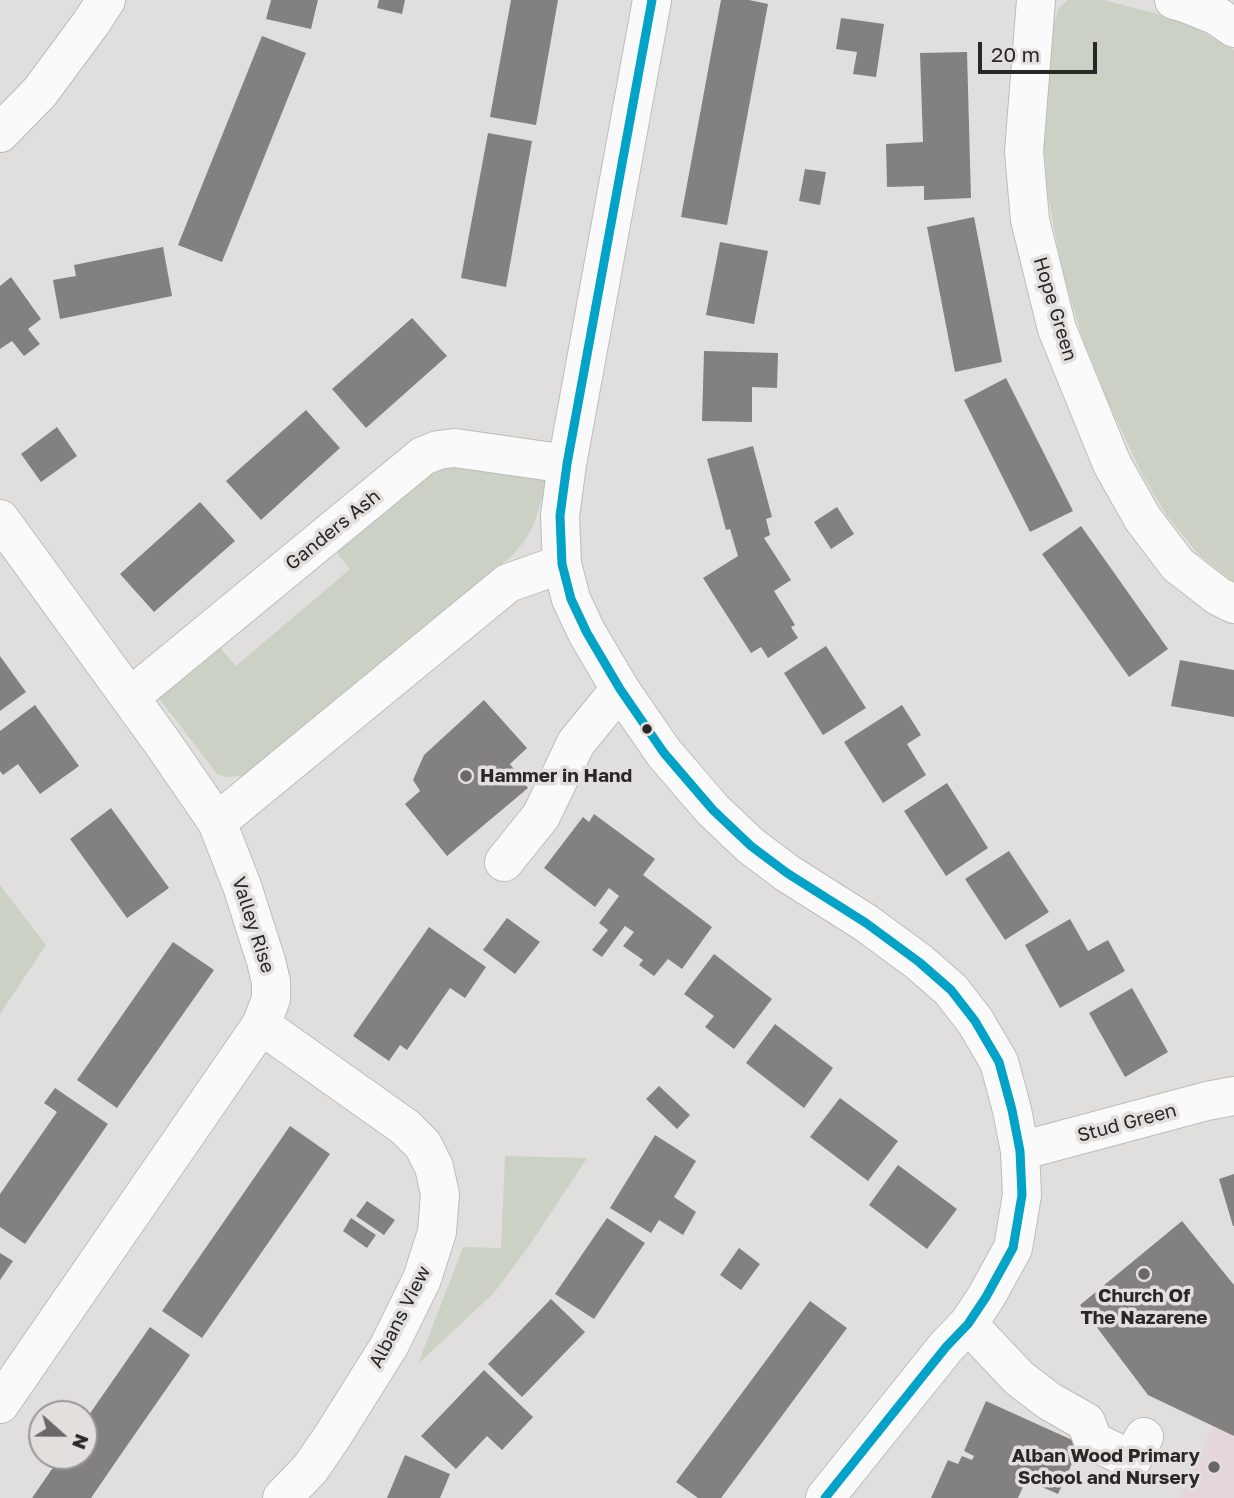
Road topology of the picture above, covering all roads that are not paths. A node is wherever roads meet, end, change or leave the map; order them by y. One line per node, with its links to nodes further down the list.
1 (106, 0): 6 (street)
2 (652, 0): 7 (street)
3 (1036, 0): 10 (street, Hope Green)
4 (1174, 0): 5 (street)
5 (1234, 28)
6 (1, 130)
7 (567, 464): 9 (street); 12 (street, Ganders Ash)
8 (0, 519): 12 (street, Valley Rise)
9 (562, 564): 11 (street); 13 (street)
10 (1234, 604)
11 (620, 689): 14 (street); 17 (street)
12 (130, 697): 13 (street, Valley Rise)
13 (217, 822): 15 (street, Valley Rise)
14 (504, 862)
15 (261, 1025): 19 (street, Valley Rise); 21 (street, Albans View)
16 (1234, 1096): 17 (street, Stud Green)
17 (1020, 1151): 18 (street)
18 (968, 1325): 20 (street); 22 (street)
19 (0, 1404)
20 (1144, 1437)
21 (282, 1498)
22 (825, 1498)

